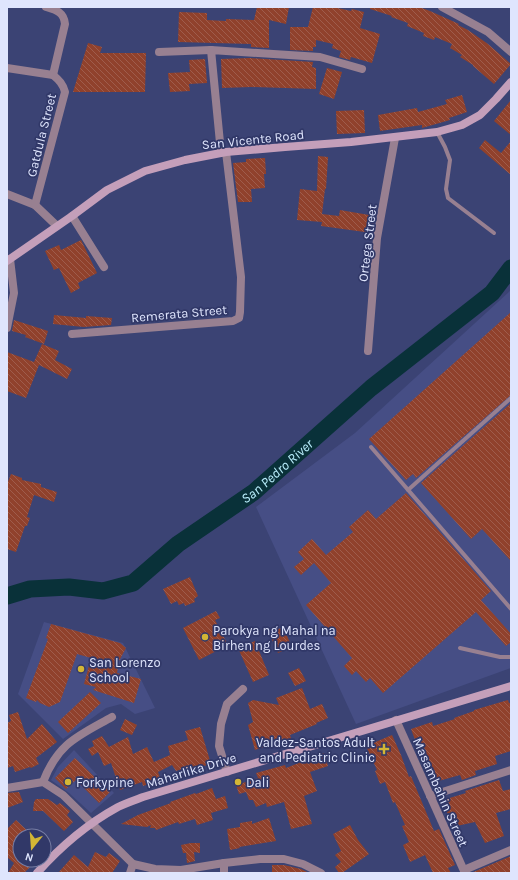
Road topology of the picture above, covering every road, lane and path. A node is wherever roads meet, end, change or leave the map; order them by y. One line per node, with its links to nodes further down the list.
1 (46, 7): 8 (street)
2 (442, 7): 5 (street)
3 (211, 50): 4 (street); 7 (street); 12 (street)
4 (159, 52)
5 (511, 52)
6 (7, 68): 8 (street)
7 (362, 69)
8 (53, 75): 14 (street, Gatdula Street)
9 (511, 82): 10 (main road, San Vicente Road)
10 (436, 132): 11 (main road, San Vicente Road); 17 (lane)
11 (395, 138): 12 (main road, San Vicente Road); 22 (street, Ortega Street)
12 (224, 153): 15 (main road, San Vicente Road); 21 (street, Remerata Street)
13 (7, 194): 14 (street)
14 (35, 205): 16 (street)
15 (72, 216): 16 (main road, San Vicente Road); 19 (street)
16 (58, 226): 18 (main road, San Vicente Road)
17 (494, 233)
18 (9, 260): 20 (street)
19 (104, 267)
20 (7, 328)
21 (72, 334)
22 (368, 351)
23 (511, 398): 25 (lane)
24 (371, 447): 25 (lane)
25 (408, 490): 26 (lane)
26 (511, 610)
27 (460, 648): 28 (lane)
28 (511, 657)
29 (511, 686): 32 (main road, Maharlika Drive)
30 (243, 689): 34 (street)
31 (112, 717): 35 (street)
32 (396, 720): 34 (main road, Maharlika Drive); 37 (street, Masambahin Street)
33 (511, 770): 37 (street)
34 (227, 772): 38 (main road, Maharlika Drive)
35 (43, 782): 36 (street); 38 (street)
36 (7, 788)
37 (430, 796): 42 (street, Masambahin Street)
38 (92, 823): 41 (street); 43 (main road, Maharlika Drive)
39 (511, 850): 42 (street)
40 (224, 862): 41 (street); 45 (street); 46 (street)
41 (133, 864): 44 (street)
42 (464, 872)
43 (37, 873)
44 (130, 873)
45 (224, 873)
46 (321, 873)

